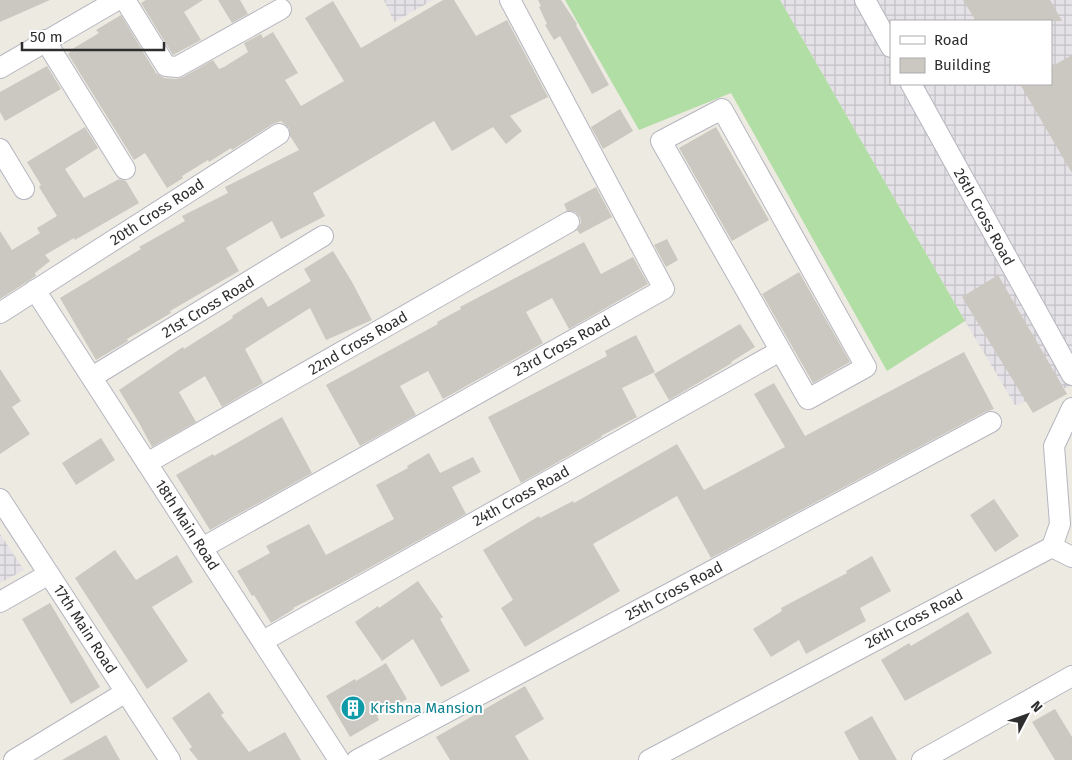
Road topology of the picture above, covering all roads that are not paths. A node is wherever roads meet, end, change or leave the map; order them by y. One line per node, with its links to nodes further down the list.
1 (117, 0): 6 (street)
2 (125, 0): 5 (street)
3 (510, 0): 26 (street, 23rd Cross Road)
4 (865, 0): 7 (street)
5 (281, 9)
6 (45, 40): 8 (street); 12 (street)
7 (890, 45)
8 (0, 68)
9 (912, 85): 19 (street, 26th Cross Road)
10 (279, 134): 16 (street, 20th Cross Road)
11 (0, 149): 13 (street)
12 (125, 169)
13 (24, 189)
14 (569, 222): 23 (street, 22nd Cross Road)
15 (323, 236): 20 (street, 21st Cross Road)
16 (35, 290): 17 (street, 20th Cross Road); 20 (street, 18th Main Road)
17 (0, 313)
18 (780, 351): 18 (street); 30 (street, 24th Cross Road)
19 (1072, 375)
20 (92, 378): 23 (street, 18th Main Road)
21 (1072, 408): 25 (street)
22 (991, 422): 36 (street, 25th Cross Road)
23 (147, 463): 26 (street, 18th Main Road)
24 (0, 499): 28 (street, 17th Main Road)
25 (1052, 546): 27 (street); 37 (street, 26th Cross Road)
26 (202, 548): 30 (street, 18th Main Road)
27 (1072, 557)
28 (50, 574): 29 (street); 32 (street, 17th Main Road)
29 (0, 602)
30 (263, 641): 35 (street, 18th Main Road)
31 (1072, 676): 38 (street)
32 (126, 692): 33 (street); 34 (street, 17th Main Road)
33 (14, 760)
34 (170, 760)
35 (339, 760)
36 (357, 760)
37 (649, 760)
38 (922, 760)

